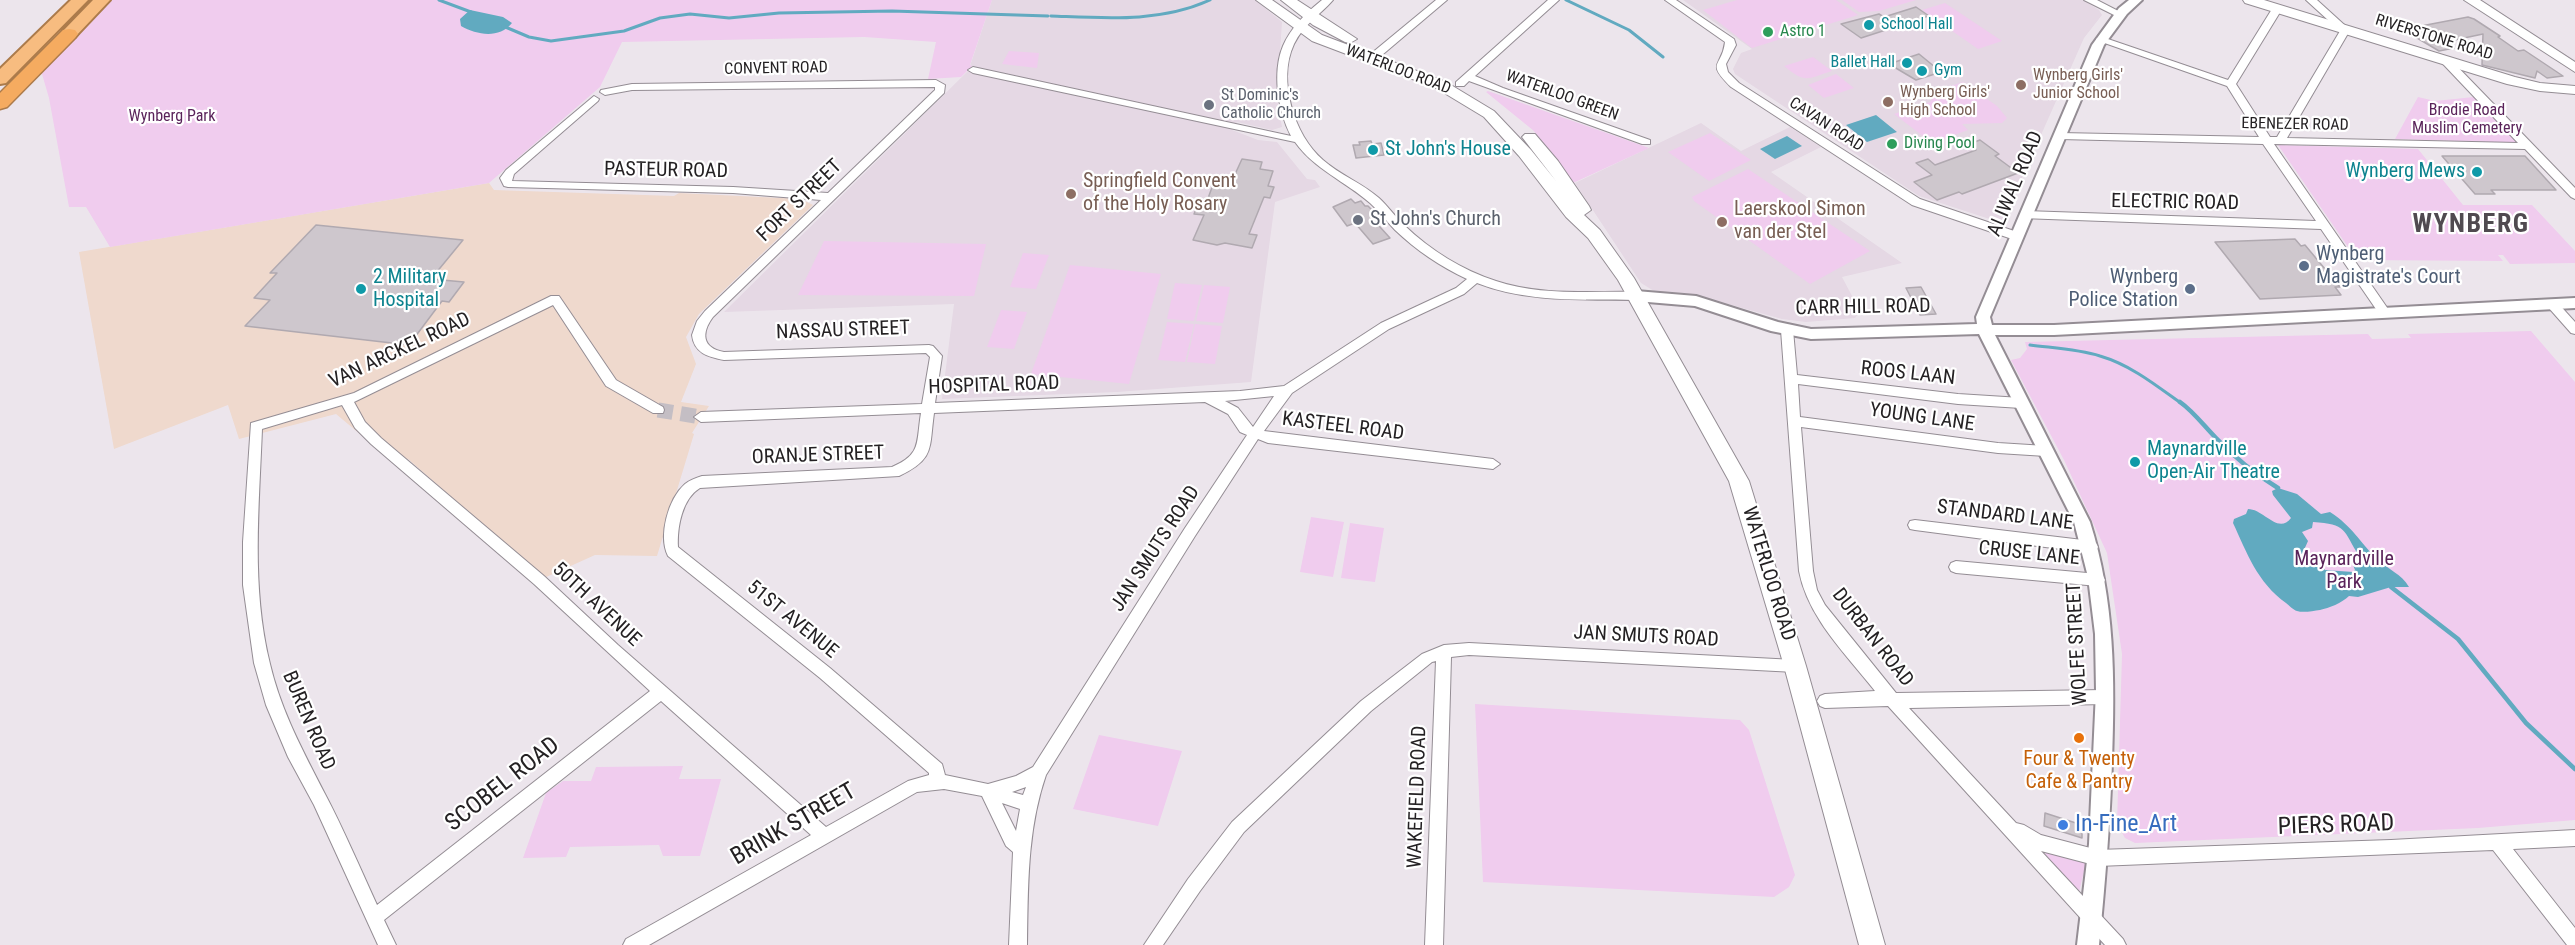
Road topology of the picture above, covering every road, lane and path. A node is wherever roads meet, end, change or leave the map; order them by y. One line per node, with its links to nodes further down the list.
1 (80, 0): 24 (highway)
2 (102, 0): 18 (highway)
3 (1263, 0): 16 (main road, WATERLOO ROAD)
4 (1288, 0): 16 (main road, WATERLOO ROAD)
5 (1328, 0): 16 (street)
6 (1442, 0): 20 (street)
7 (1554, 0): 25 (street)
8 (1670, 0): 43 (street, CAVAN ROAD)
9 (2089, 0): 15 (street)
10 (2136, 0): 15 (street, ALIWAL ROAD)
11 (2250, 0): 14 (main road, RIVERSTONE ROAD)
12 (2311, 0): 17 (street)
13 (2471, 0): 22 (main road)
14 (2277, 9): 17 (main road, RIVERSTONE ROAD); 26 (street)
15 (2121, 15): 19 (street, ALIWAL ROAD)
16 (1304, 22): 20 (main road, WATERLOO ROAD); 33 (street)
17 (2345, 30): 21 (main road, RIVERSTONE ROAD); 35 (street)
18 (69, 34): 31 (highway)
19 (2101, 40): 26 (street); 32 (street, ALIWAL ROAD)
20 (1376, 55): 25 (main road, WATERLOO ROAD); 42 (main road, WATERLOO ROAD)
21 (2447, 62): 27 (main road, RIVERSTONE ROAD); 37 (street)
22 (2575, 68)
23 (974, 70): 33 (street)
24 (0, 79)
25 (1464, 80): 36 (street, WATERLOO GREEN); 42 (main road, WATERLOO ROAD)
26 (2232, 84): 34 (street)
27 (2575, 90)
28 (940, 91): 29 (street, CONVENT ROAD); 39 (street, FORT STREET)
29 (605, 92)
30 (594, 99): 39 (street, PASTEUR ROAD)
31 (0, 103)
32 (2060, 136): 34 (street, EBENEZER ROAD); 40 (street, ALIWAL ROAD)
33 (1299, 139): 44 (street)
34 (2267, 141): 35 (street, EBENEZER ROAD); 41 (street)
35 (2280, 141): 37 (street, EBENEZER ROAD)
36 (1646, 142)
37 (2524, 146): 38 (street)
38 (2575, 195)
39 (831, 197): 52 (street, FORT STREET)
40 (2025, 215): 41 (street, ELECTRIC ROAD); 43 (street, ALIWAL ROAD)
41 (2324, 225): 48 (street)
42 (1594, 234): 45 (main road, WATERLOO ROAD)
43 (2016, 236): 49 (street, ALIWAL ROAD)
44 (1476, 278): 45 (street); 54 (street, JAN SMUTS ROAD)
45 (1636, 296): 50 (street, CARR HILL ROAD); 72 (main road, WATERLOO ROAD)
46 (2575, 303): 47 (street, CARR HILL ROAD)
47 (2552, 304): 48 (street, CARR HILL ROAD); 51 (street)
48 (2384, 312): 49 (street, CARR HILL ROAD)
49 (1986, 329): 50 (street, CARR HILL ROAD); 57 (street, WOLFE STREET)
50 (1787, 330): 53 (street, DURBAN ROAD)
51 (2575, 330)
52 (699, 345): 58 (street, NASSAU STREET)
53 (1791, 379): 57 (street, ROOS LAAN); 61 (street, DURBAN ROAD)
54 (1287, 390): 55 (street, HOSPITAL ROAD); 63 (street, JAN SMUTS ROAD)
55 (1203, 396): 58 (street, HOSPITAL ROAD); 63 (street, KASTEEL ROAD)
56 (346, 400): 59 (street, VAN ARCKEL ROAD); 62 (street, VAN ARCKEL ROAD); 73 (street, 50TH AVENUE)
57 (2021, 403): 64 (street, WOLFE STREET)
58 (928, 408): 60 (street, HOSPITAL ROAD); 66 (street, ORANJE STREET)
59 (658, 410)
60 (701, 417)
61 (1794, 421): 64 (street, YOUNG LANE); 76 (street, DURBAN ROAD)
62 (256, 426): 87 (street, BUREN ROAD)
63 (1256, 433): 65 (street, KASTEEL ROAD); 77 (street, JAN SMUTS ROAD)
64 (2046, 451): 68 (street, WOLFE STREET)
65 (1493, 464)
66 (699, 482): 78 (street, 51ST AVENUE)
67 (1915, 525): 68 (street, STANDARD LANE)
68 (2091, 547): 70 (street, WOLFE STREET)
69 (1956, 567): 70 (street, CRUSE LANE)
70 (2098, 580): 74 (street, WOLFE STREET)
71 (1444, 651): 72 (street, JAN SMUTS ROAD); 94 (street, JAN SMUTS ROAD); 95 (street, WAKEFIELD ROAD)
72 (1795, 666): 96 (main road, WATERLOO ROAD)
73 (661, 692): 81 (street, 50TH AVENUE); 87 (street, SCOBEL ROAD)
74 (2105, 697): 76 (street); 86 (street, WOLFE STREET)
75 (1825, 701): 76 (street)
76 (1893, 701): 84 (street, DURBAN ROAD)
77 (1039, 772): 79 (street); 80 (street, JAN SMUTS ROAD)
78 (938, 780): 79 (street, BRINK STREET); 81 (street, BRINK STREET)
79 (987, 791): 80 (street, BRINK STREET); 85 (street)
80 (1028, 804): 85 (street, JAN SMUTS ROAD)
81 (824, 836): 89 (street, BRINK STREET)
82 (2575, 838): 83 (street, PIERS ROAD)
83 (2497, 842): 86 (street, PIERS ROAD); 90 (street)
84 (2035, 847): 86 (street, DURBAN ROAD); 88 (street, DURBAN ROAD)
85 (1022, 849): 93 (street, JAN SMUTS ROAD)
86 (2098, 858): 88 (street, WOLFE STREET)
87 (375, 917): 91 (street, BUREN ROAD)
88 (2091, 919): 97 (street, WOLFE STREET); 98 (street, DURBAN ROAD)
89 (652, 940): 92 (street, BRINK STREET)
90 (2575, 942)
91 (387, 945)
92 (632, 945)
93 (1018, 945)
94 (1153, 945)
95 (1434, 945)
96 (1872, 945)
97 (2088, 945)
98 (2117, 945)

